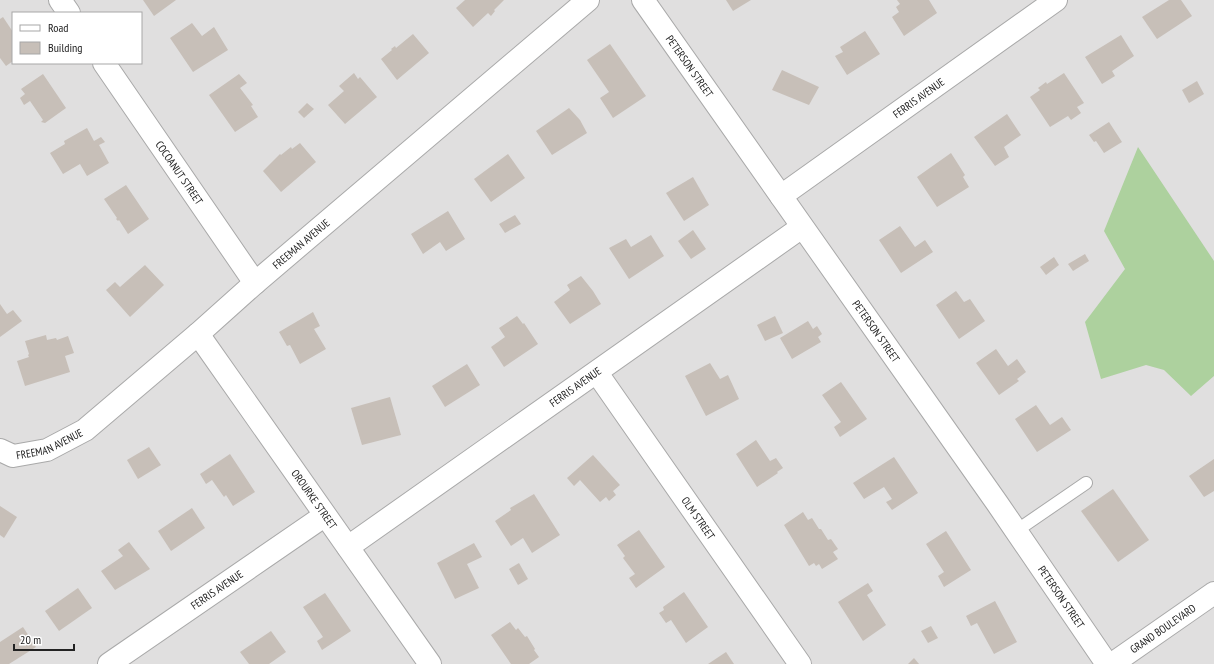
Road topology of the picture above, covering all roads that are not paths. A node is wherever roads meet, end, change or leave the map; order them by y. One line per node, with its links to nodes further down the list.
1 (60, 0): 5 (street)
2 (643, 0): 7 (street, PETERSON STREET)
3 (1056, 0): 7 (street, FERRIS AVENUE)
4 (576, 4): 9 (street, FREEMAN AVENUE)
5 (68, 12)
6 (105, 64): 9 (street, COCOANUT STREET)
7 (781, 196): 8 (street, PETERSON STREET)
8 (802, 227): 11 (street, FERRIS AVENUE); 15 (street, PETERSON STREET)
9 (255, 283): 10 (street, FREEMAN AVENUE)
10 (198, 334): 12 (street, FREEMAN AVENUE); 14 (street, OROURKE STREET)
11 (597, 373): 16 (street, FERRIS AVENUE); 20 (street, OLM STREET)
12 (0, 450)
13 (1086, 483): 15 (lane)
14 (324, 516): 16 (street, OROURKE STREET); 18 (street, FERRIS AVENUE)
15 (1016, 531): 21 (street, PETERSON STREET)
16 (348, 547): 19 (street, OROURKE STREET)
17 (1214, 593): 22 (street, GRAND BOULEVARD)
18 (109, 664)
19 (430, 664)
20 (800, 664)
21 (1107, 664)
22 (1112, 664)

